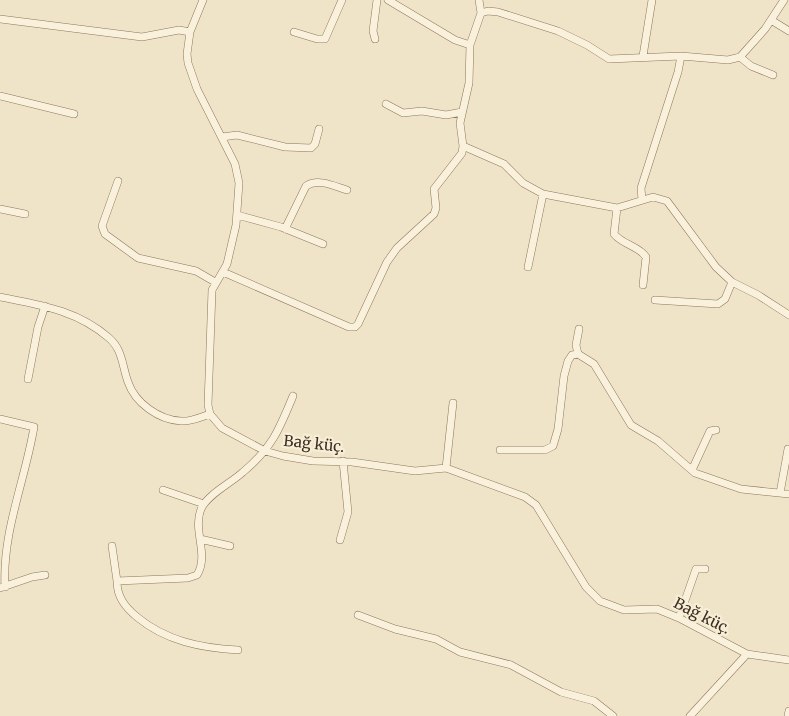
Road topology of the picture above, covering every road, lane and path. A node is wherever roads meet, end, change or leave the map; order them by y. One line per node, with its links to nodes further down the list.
1 (203, 0): 12 (street)
2 (342, 0): 13 (street)
3 (377, 0): 14 (street)
4 (388, 0): 15 (street)
5 (478, 0): 8 (street)
6 (652, 0): 16 (street)
7 (784, 0): 10 (street)
8 (481, 14): 15 (street); 16 (street)
9 (0, 19): 12 (street)
10 (771, 20): 11 (street); 18 (street)
11 (789, 31)
12 (190, 32): 25 (street)
13 (294, 32)
14 (375, 39)
15 (470, 45): 22 (street)
16 (643, 56): 17 (street)
17 (681, 56): 18 (street); 30 (street)
18 (740, 57): 19 (street)
19 (773, 76)
20 (0, 96): 23 (street)
21 (386, 104): 22 (street)
22 (462, 112): 26 (street)
23 (74, 114)
24 (318, 129): 25 (street)
25 (222, 137): 34 (street)
26 (463, 146): 29 (street); 38 (street)
27 (118, 181): 39 (street)
28 (346, 190): 35 (street)
29 (543, 194): 31 (street); 37 (street)
30 (642, 200): 31 (street); 40 (street)
31 (617, 208): 41 (street)
32 (0, 209): 33 (street)
33 (25, 214)
34 (237, 215): 35 (street); 38 (street)
35 (285, 229): 36 (street)
36 (323, 244)
37 (528, 267)
38 (223, 272): 39 (street)
39 (215, 282): 51 (street)
40 (732, 282): 43 (street); 45 (street)
41 (643, 285)
42 (0, 297): 44 (street)
43 (655, 300)
44 (45, 306): 48 (street); 51 (street)
45 (789, 315)
46 (579, 329): 47 (street)
47 (578, 354): 55 (street); 59 (street)
48 (28, 380)
49 (293, 396): 56 (street)
50 (453, 403): 58 (street)
51 (210, 414): 56 (street, Bağ küç.)
52 (0, 419): 71 (street)
53 (716, 430): 59 (street)
54 (788, 449): 61 (street)
55 (500, 450)
56 (265, 451): 57 (street, Bağ küç.); 63 (street)
57 (344, 461): 58 (street, Bağ küç.); 65 (street)
58 (446, 468): 73 (street, Bağ küç.)
59 (692, 470): 61 (street)
60 (163, 490): 63 (street)
61 (780, 493): 62 (street)
62 (789, 494)
63 (204, 504): 64 (street)
64 (200, 539): 67 (street); 70 (street)
65 (340, 540)
66 (112, 546): 70 (street)
67 (230, 546)
68 (705, 569): 73 (street)
69 (45, 575): 71 (street)
70 (117, 581): 74 (street)
71 (2, 588)
72 (358, 615): 78 (street)
73 (679, 618): 75 (street, Bağ küç.)
74 (238, 650)
75 (746, 654): 76 (street, Bağ küç.); 79 (street)
76 (789, 660)
77 (789, 711): 80 (street)
78 (613, 716)
79 (690, 716)
80 (788, 716)

